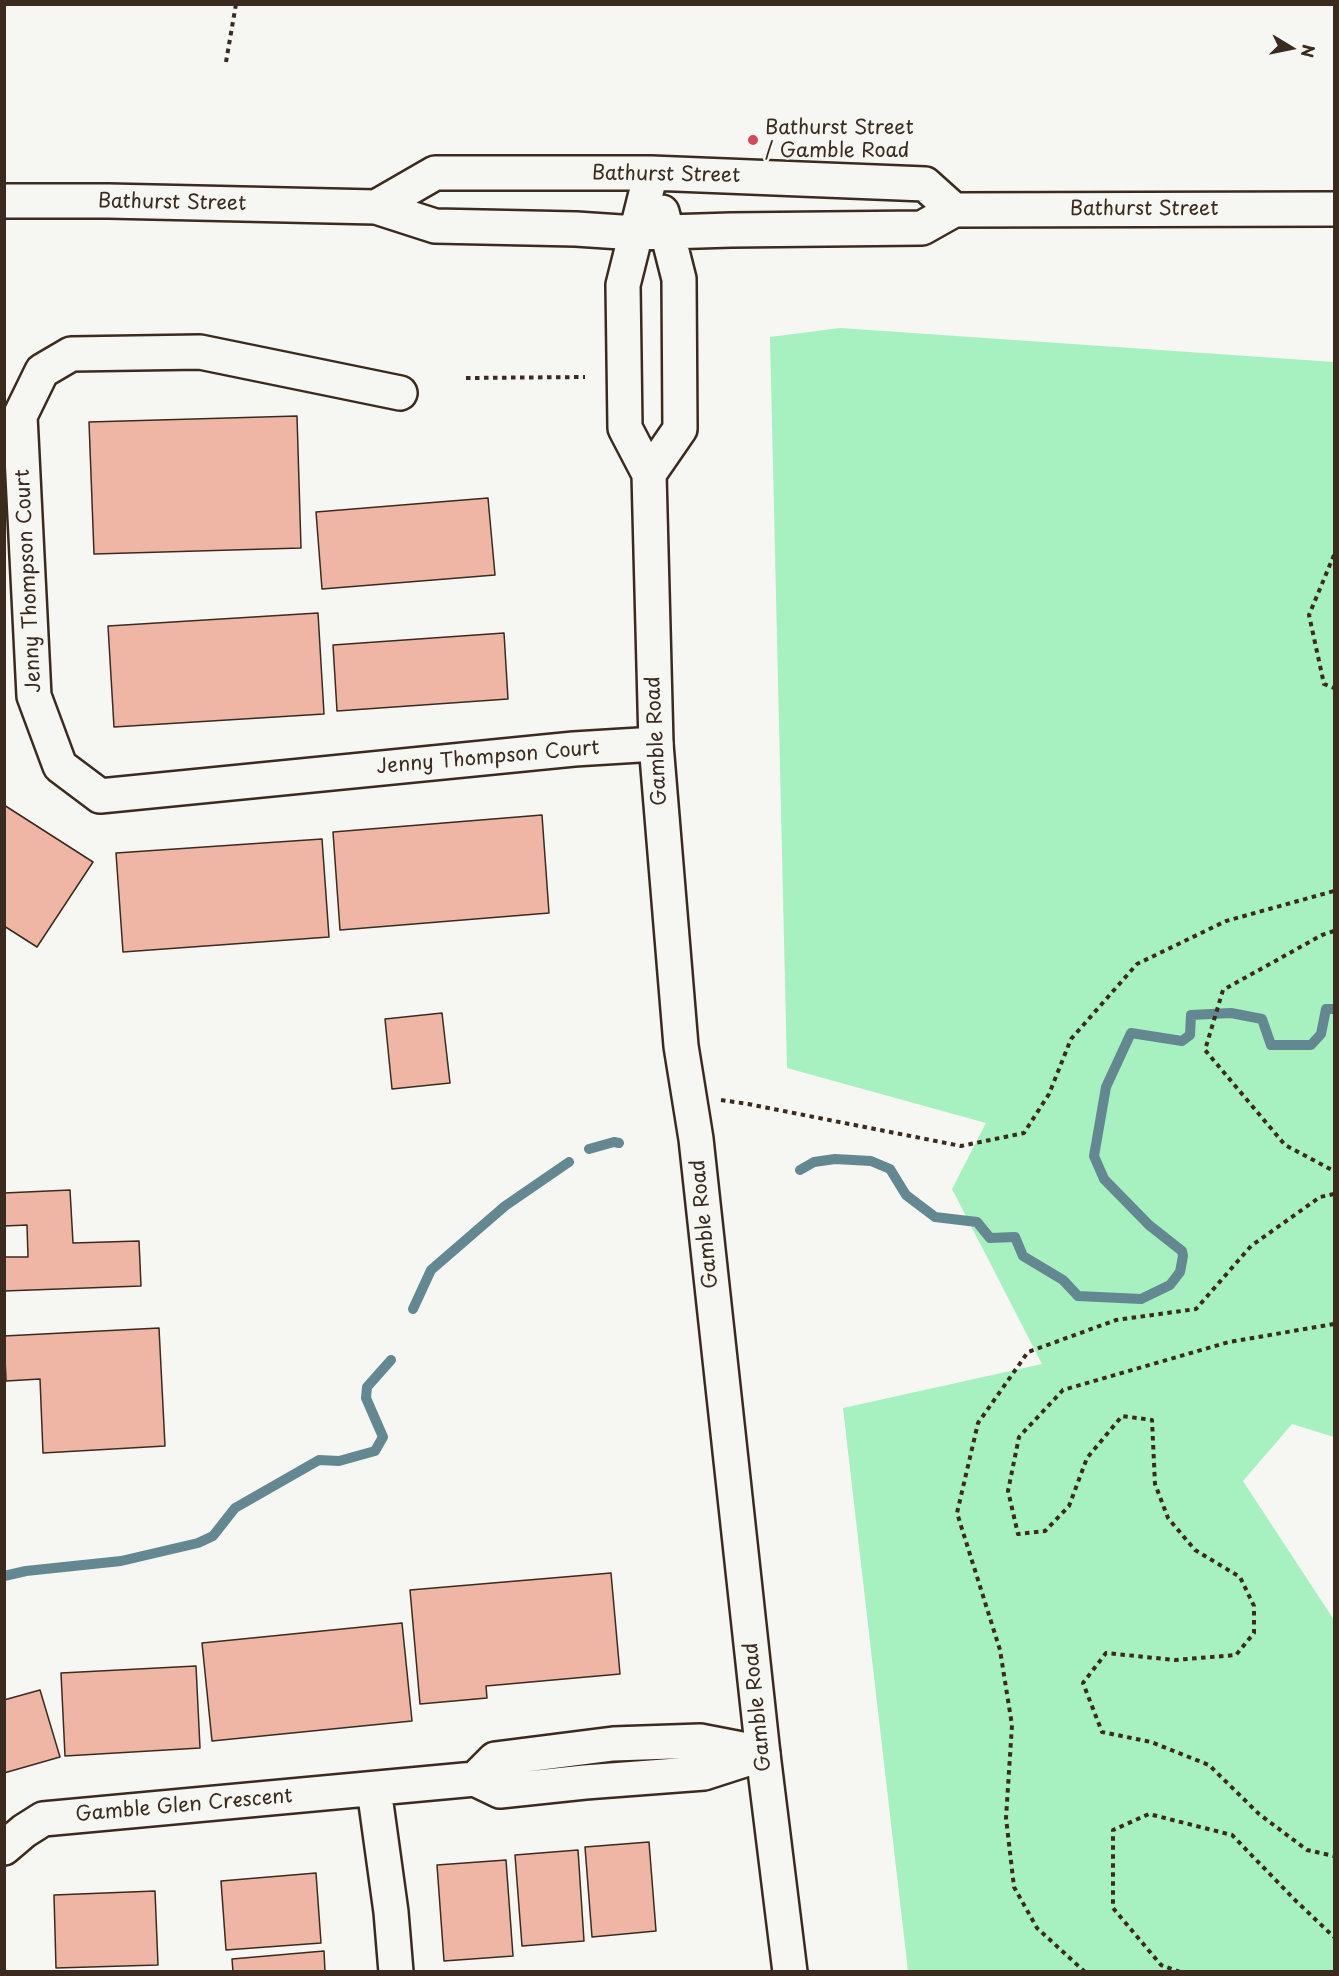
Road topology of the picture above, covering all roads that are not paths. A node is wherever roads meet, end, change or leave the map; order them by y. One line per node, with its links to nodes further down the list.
1 (651, 173): 3 (main road, Bathurst Street); 5 (main road, Bathurst Street); 6 (main road, Gamble Road)
2 (4, 201): 3 (main road, Bathurst Street)
3 (376, 207): 6 (main road, Bathurst Street)
4 (1335, 209): 5 (main road, Bathurst Street)
5 (954, 210): 6 (main road, Bathurst Street)
6 (651, 232): 8 (main road, Gamble Road); 8 (main road, Gamble Road)
7 (400, 393): 9 (main road, Jenny Thompson Court)
8 (649, 474): 9 (main road, Gamble Road)
9 (656, 744): 10 (main road, Gamble Road)
10 (764, 1754): 11 (main road, Gamble Glen Crescent); 14 (main road, Gamble Road)
11 (374, 1789): 12 (main road, Gamble Glen Crescent); 13 (main road)
12 (4, 1848)
13 (396, 1971)
14 (790, 1971)

